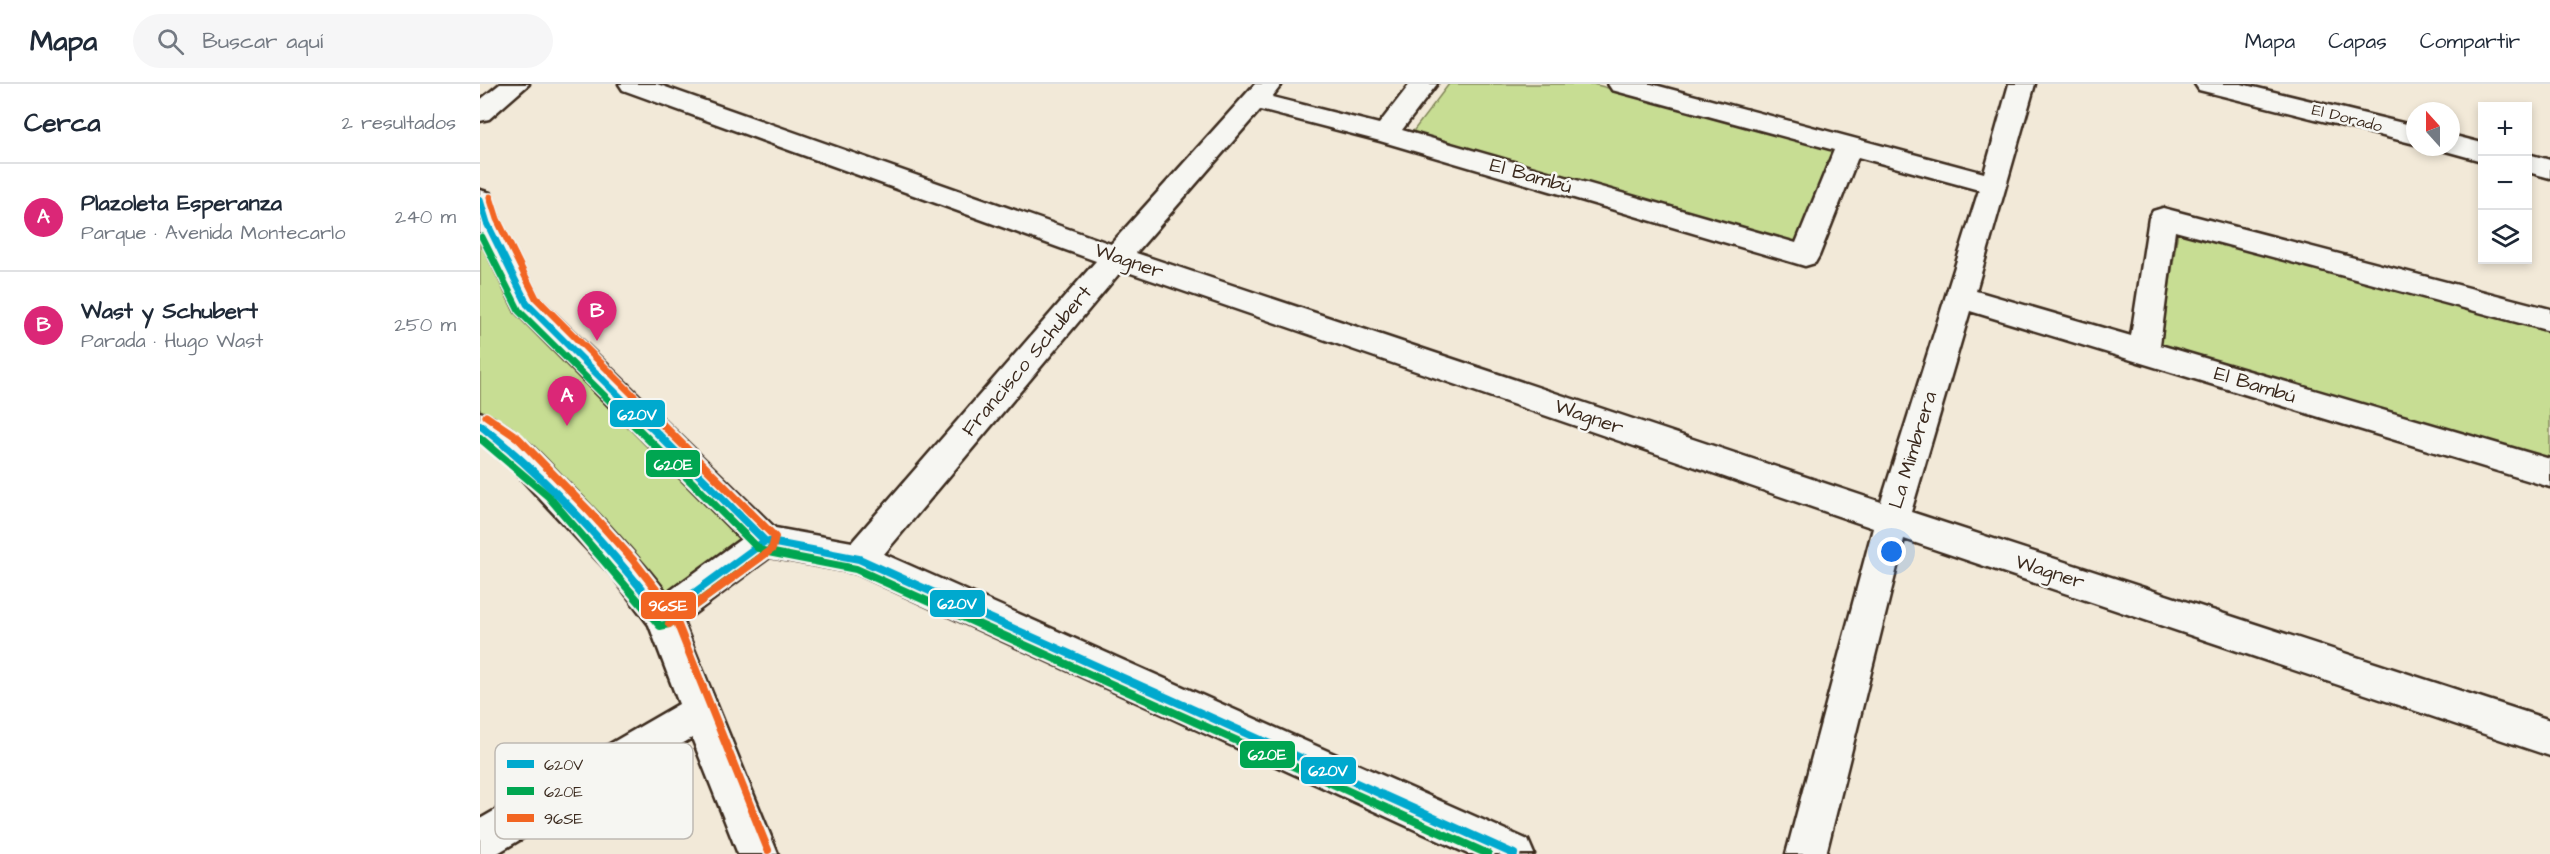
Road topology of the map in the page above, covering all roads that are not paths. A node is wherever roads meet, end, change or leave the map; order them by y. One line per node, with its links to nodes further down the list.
1 (516, 84): 8 (street)
2 (632, 84): 18 (street, Wagner)
3 (1424, 84): 10 (street)
4 (1621, 84): 11 (street)
5 (2022, 84): 16 (street, La Mimbrera)
6 (2208, 84): 9 (street, El Dorado)
7 (1262, 92): 10 (street, El Bambú); 18 (street, Francisco Schubert)
8 (480, 113)
9 (2406, 133)
10 (1385, 134): 11 (street, El Bambú)
11 (1849, 145): 16 (street)
12 (2460, 146): 13 (street)
13 (2478, 151)
14 (2532, 164): 15 (street)
15 (2550, 169)
16 (1994, 184): 19 (street, La Mimbrera)
17 (482, 217): 25 (street)
18 (1116, 257): 24 (street, Wagner); 26 (street, Francisco Schubert)
19 (1959, 297): 21 (street, El Bambú); 24 (street, La Mimbrera)
20 (2550, 320): 21 (street)
21 (2144, 352): 23 (street, El Bambú)
22 (480, 425): 27 (street)
23 (2550, 473)
24 (1892, 520): 29 (street, Wagner); 35 (street, La Mimbrera)
25 (765, 541): 26 (street); 27 (street)
26 (860, 559): 34 (street)
27 (663, 616): 28 (street)
28 (703, 711): 30 (street); 33 (street)
29 (2550, 738)
30 (648, 743)
31 (495, 832): 32 (street)
32 (480, 841)
33 (758, 854)
34 (1514, 854)
35 (1806, 854)

